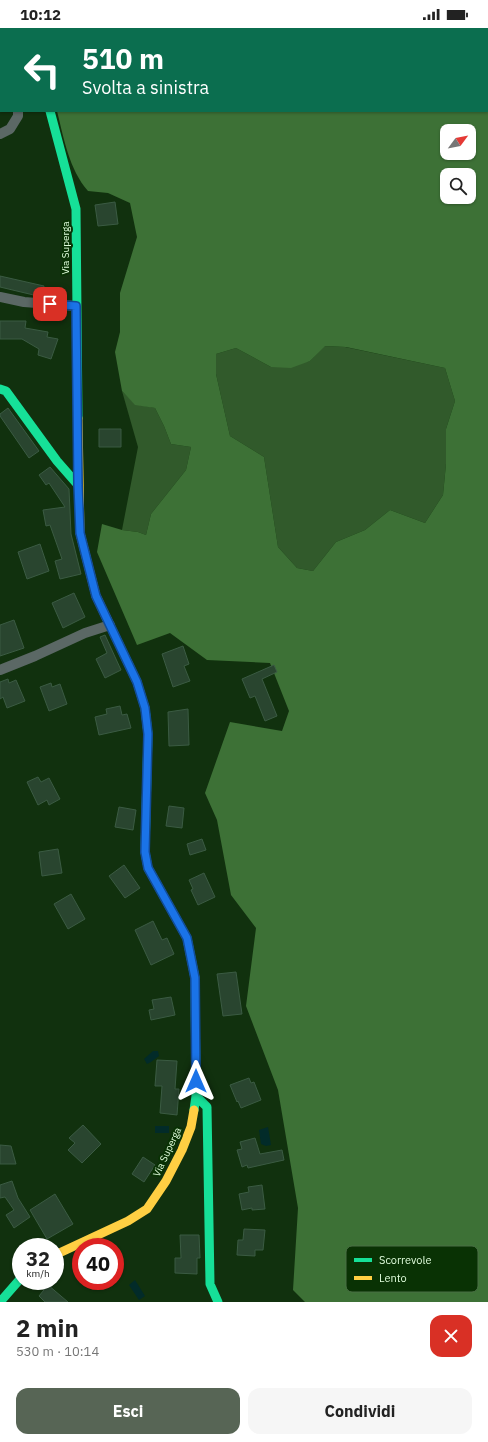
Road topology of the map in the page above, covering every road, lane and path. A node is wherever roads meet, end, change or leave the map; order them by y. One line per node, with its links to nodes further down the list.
1 (18, 112): 3 (street)
2 (50, 112): 5 (street, Via Superga)
3 (0, 134)
4 (0, 297): 5 (street)
5 (76, 306): 7 (street, Via Superga)
6 (0, 389): 7 (street)
7 (78, 485): 8 (street, Via Superga)
8 (110, 625): 9 (street); 10 (street, Via Superga)
9 (0, 670)
10 (196, 1096): 11 (street, Via Superga); 14 (street)
11 (64, 1251)
12 (12, 1287): 13 (street)
13 (0, 1302)
14 (218, 1302)

